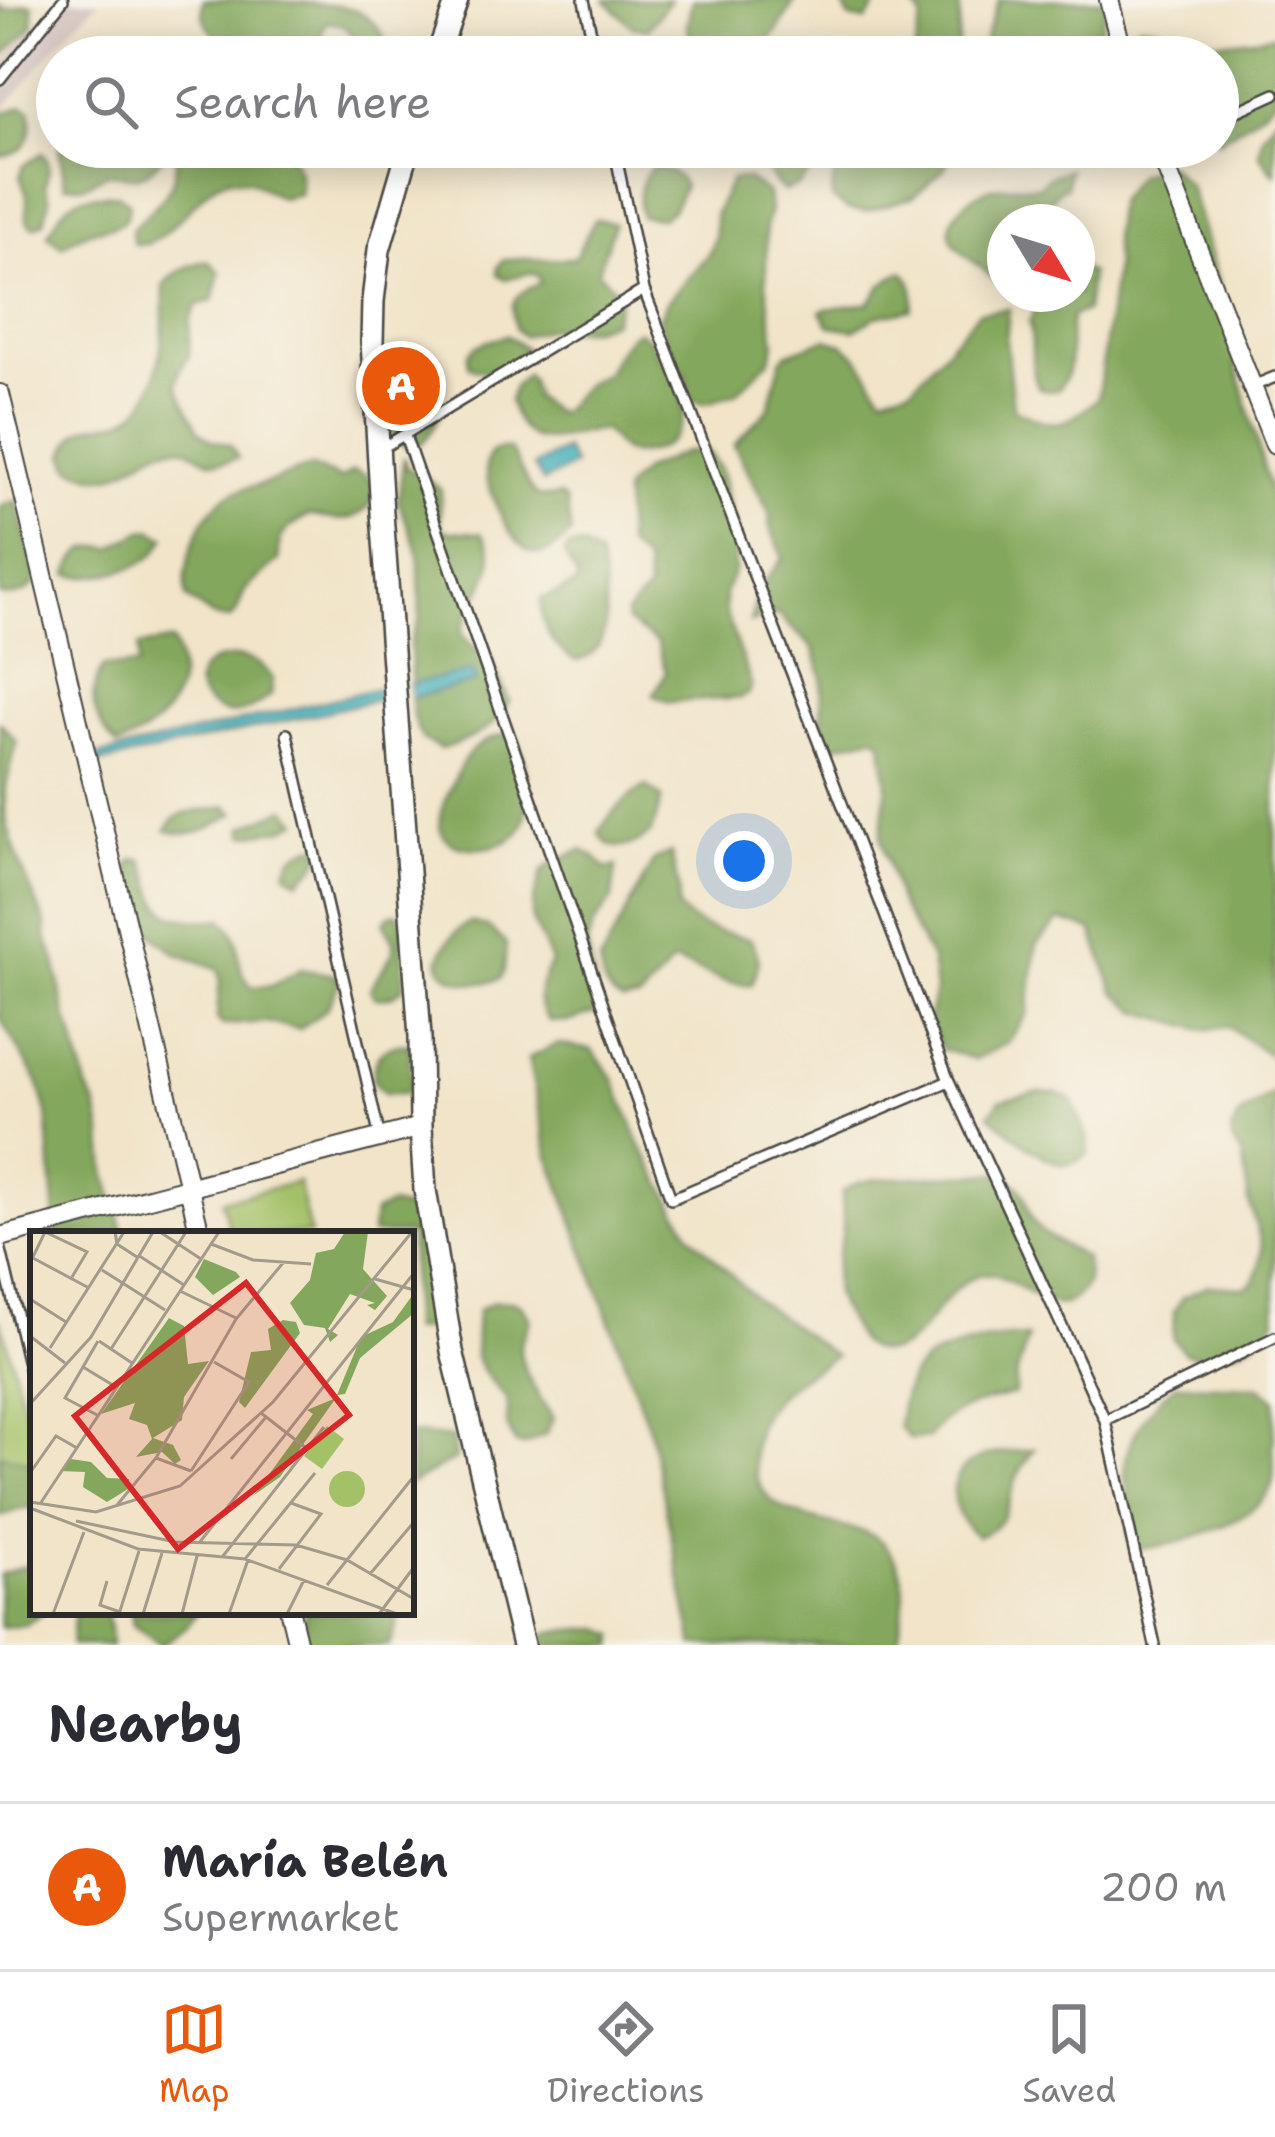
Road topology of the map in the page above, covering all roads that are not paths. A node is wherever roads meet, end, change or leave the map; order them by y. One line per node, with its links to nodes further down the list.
1 (64, 0): 8 (lane)
2 (458, 0): 5 (street)
3 (584, 0): 6 (lane)
4 (1109, 0): 7 (street)
5 (445, 36)
6 (592, 36)
7 (1118, 36)
8 (0, 80)
9 (1275, 94): 10 (lane)
10 (1239, 110)
11 (403, 168): 20 (street)
12 (618, 168): 14 (lane)
13 (1166, 168): 16 (street)
14 (644, 290): 18 (lane); 22 (lane)
15 (1275, 377): 16 (lane)
16 (1253, 386): 19 (street)
17 (0, 394): 25 (street)
18 (405, 436): 20 (lane); 22 (lane)
19 (1275, 445)
20 (378, 450): 23 (street)
21 (287, 734): 24 (lane)
22 (949, 1081): 31 (lane)
23 (421, 1127): 24 (street); 34 (street)
24 (380, 1138): 25 (street)
25 (189, 1187): 26 (street); 27 (street)
26 (199, 1231)
27 (0, 1237)
28 (0, 1246): 30 (lane)
29 (1275, 1336): 31 (lane)
30 (30, 1371)
31 (1105, 1420): 35 (lane)
32 (291, 1615): 33 (street)
33 (298, 1645)
34 (523, 1645)
35 (1155, 1645)

